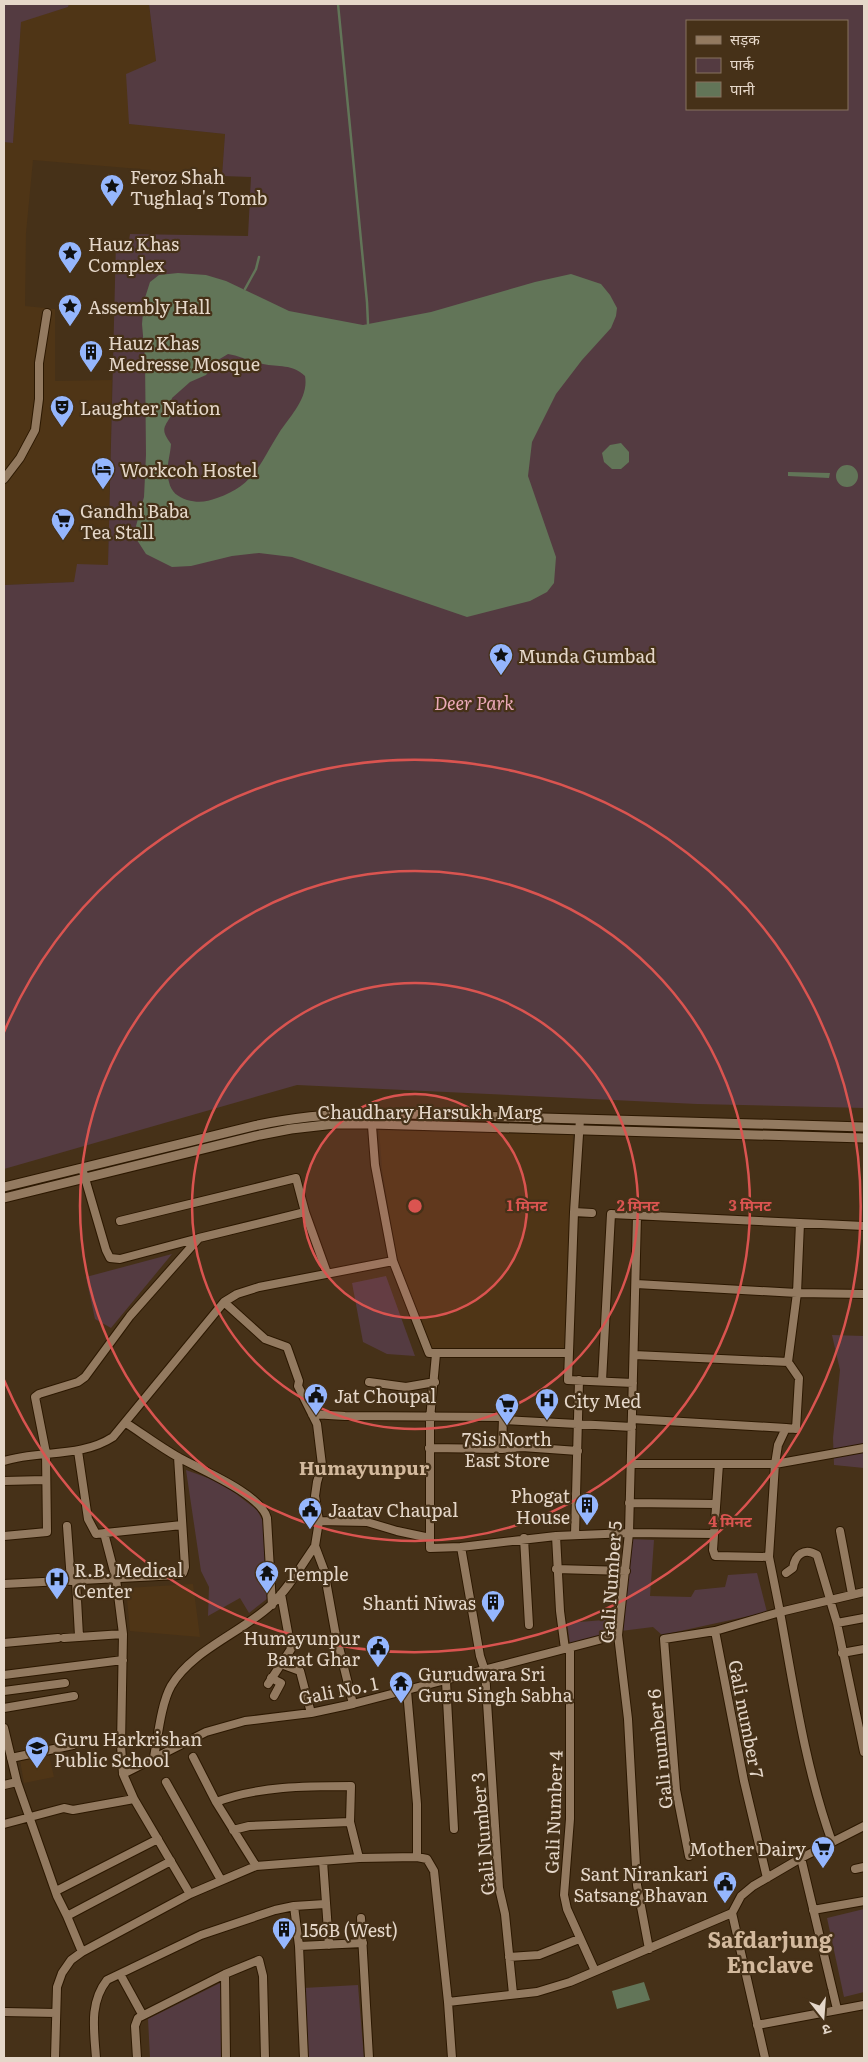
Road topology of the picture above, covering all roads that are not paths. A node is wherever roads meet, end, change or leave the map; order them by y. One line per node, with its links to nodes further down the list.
1 (47, 313): 2 (street)
2 (4, 479)
3 (371, 1113): 4 (street, Chaudhary Harsukh Marg); 6 (street); 11 (street, Chaudhary Harsukh Marg)
4 (580, 1119): 5 (street, Chaudhary Harsukh Marg); 8 (street)
5 (722, 1122): 7 (street, Chaudhary Harsukh Marg); 9 (street)
6 (372, 1124): 8 (street, Chaudhary Harsukh Marg); 12 (street, Chaudhary Harsukh Marg); 23 (street)
7 (864, 1127)
8 (580, 1129): 9 (street, Chaudhary Harsukh Marg); 16 (street)
9 (721, 1136): 10 (street, Chaudhary Harsukh Marg)
10 (864, 1138)
11 (82, 1168): 12 (street); 13 (street, Chaudhary Harsukh Marg)
12 (85, 1178): 14 (street, Chaudhary Harsukh Marg); 22 (street)
13 (4, 1187)
14 (4, 1198)
15 (305, 1212): 19 (street); 22 (street); 24 (street)
16 (574, 1212): 17 (street); 29 (street)
17 (592, 1213)
18 (637, 1215): 20 (street); 25 (street, Gali Number 5); 34 (street)
19 (120, 1221)
20 (800, 1222): 21 (street); 26 (street)
21 (864, 1226)
22 (199, 1238): 50 (street)
23 (394, 1262): 24 (street); 30 (street)
24 (326, 1273): 28 (street)
25 (636, 1284): 26 (street); 31 (street, Gali Number 5)
26 (797, 1293): 27 (street); 32 (street)
27 (864, 1294)
28 (224, 1302): 38 (street); 41 (street)
29 (570, 1353): 30 (street); 33 (street)
30 (436, 1354): 36 (street)
31 (634, 1355): 32 (street); 37 (street, Gali Number 5)
32 (788, 1362): 44 (street)
33 (579, 1380): 34 (street); 43 (street)
34 (602, 1381): 37 (street)
35 (369, 1382): 36 (street)
36 (435, 1382): 39 (street)
37 (633, 1383): 42 (street, Gali Number 5)
38 (312, 1414): 39 (street); 60 (street)
39 (430, 1416): 40 (street); 45 (street)
40 (502, 1420): 43 (street); 47 (street)
41 (126, 1423): 48 (street); 51 (street)
42 (632, 1423): 43 (street); 44 (street); 53 (street, Gali Number 5)
43 (578, 1424): 49 (street)
44 (786, 1428): 55 (street)
45 (429, 1448): 47 (street); 70 (street)
46 (864, 1448): 55 (street)
47 (502, 1449): 49 (street)
48 (78, 1451): 50 (street); 64 (street)
49 (578, 1451): 67 (street)
50 (46, 1453): 52 (street); 56 (street)
51 (178, 1457): 61 (street); 85 (street)
52 (4, 1461)
53 (631, 1464): 54 (street); 58 (street, Gali Number 5)
54 (719, 1464): 55 (street); 59 (street)
55 (775, 1464): 74 (street)
56 (45, 1480): 57 (street); 68 (street)
57 (4, 1481)
58 (629, 1503): 59 (street); 65 (street, Gali Number 5)
59 (716, 1504): 66 (street)
60 (319, 1521): 70 (street); 72 (street)
61 (182, 1525): 64 (street); 78 (street)
62 (67, 1526): 79 (street)
63 (840, 1531): 83 (street)
64 (104, 1533): 78 (street)
65 (629, 1533): 66 (street); 67 (street); 76 (street, Gali Number 5)
66 (714, 1534): 74 (street)
67 (575, 1535): 69 (street)
68 (4, 1536)
69 (556, 1536): 71 (street); 75 (street, Gali Number 4)
70 (430, 1538): 73 (street)
71 (524, 1538): 73 (street); 89 (street)
72 (315, 1546): 82 (street); 108 (street)
73 (460, 1547): 100 (street, Gali Number 3)
74 (769, 1557): 86 (street)
75 (556, 1569): 76 (street); 95 (street, Gali Number 4)
76 (626, 1571): 92 (street, Gali Number 5)
77 (786, 1573): 84 (street)
78 (116, 1580): 79 (street); 91 (street)
79 (74, 1581): 80 (street); 93 (street)
80 (4, 1584)
81 (864, 1592): 83 (street)
82 (281, 1594): 85 (street); 99 (street)
83 (852, 1594): 84 (street)
84 (830, 1599): 86 (street); 88 (street)
85 (272, 1605): 114 (street)
86 (780, 1612): 90 (street); 130 (street)
87 (864, 1618): 88 (street)
88 (837, 1623): 97 (street)
89 (529, 1625)
90 (715, 1631): 131 (street, Gali number 6); 140 (street, Gali number 7)
91 (123, 1634): 93 (street); 98 (street)
92 (618, 1635): 95 (street, Gali No. 1); 155 (street, Gali Number 5)
93 (79, 1636): 94 (street)
94 (4, 1643)
95 (568, 1649): 100 (street, Gali No. 1); 151 (street, Gali Number 4)
96 (864, 1649): 97 (street)
97 (842, 1653): 113 (street)
98 (123, 1660): 101 (street); 117 (street)
99 (281, 1664): 107 (street); 110 (street)
100 (485, 1671): 102 (street, Gali No. 1); 157 (street, Gali Number 3)
101 (4, 1675)
102 (446, 1681): 105 (street, Gali No. 1); 127 (street)
103 (65, 1683): 104 (street)
104 (4, 1691)
105 (407, 1692): 108 (street, Gali No. 1); 132 (street)
106 (74, 1696): 109 (street)
107 (274, 1696)
108 (354, 1704): 110 (street, Gali No. 1)
109 (4, 1708)
110 (311, 1713): 114 (street, Gali No. 1)
111 (4, 1734): 116 (street)
112 (73, 1745): 116 (street)
113 (864, 1752)
114 (154, 1757): 117 (street, Gali No. 1)
115 (193, 1757): 122 (street)
116 (11, 1758): 118 (street)
117 (123, 1774): 121 (street)
118 (17, 1782): 120 (street); 123 (street)
119 (166, 1782): 141 (street)
120 (4, 1785)
121 (134, 1799): 123 (street); 129 (street)
122 (216, 1802): 124 (street); 128 (street)
123 (30, 1816): 125 (street); 142 (street)
124 (350, 1822): 128 (street); 133 (street)
125 (4, 1824)
126 (864, 1826): 130 (street)
127 (454, 1829)
128 (233, 1830): 137 (street)
129 (158, 1839): 135 (street); 142 (street)
130 (832, 1842): 134 (street)
131 (689, 1856)
132 (417, 1857): 133 (street); 162 (street)
133 (359, 1858): 136 (street)
134 (801, 1858): 140 (street); 147 (street)
135 (171, 1861): 143 (street); 149 (street)
136 (323, 1861): 137 (street); 145 (street)
137 (256, 1866): 141 (street)
138 (864, 1867): 139 (street)
139 (854, 1869)
140 (767, 1878): 148 (street)
141 (221, 1880): 143 (street)
142 (56, 1891): 149 (street)
143 (190, 1894): 156 (street)
144 (864, 1901): 147 (street)
145 (325, 1904): 146 (street); 153 (street)
146 (294, 1906): 154 (street); 159 (street)
147 (813, 1910): 164 (street)
148 (732, 1913): 155 (street); 168 (street)
149 (67, 1916): 156 (street)
150 (361, 1918): 152 (street)
151 (579, 1939): 157 (street); 158 (street, Gali Number 4)
152 (363, 1943): 153 (street); 175 (street)
153 (329, 1944): 154 (street)
154 (299, 1946): 174 (street)
155 (649, 1949): 158 (street)
156 (82, 1952): 166 (street)
157 (509, 1957): 161 (street, Gali Number 3)
158 (595, 1971): 161 (street)
159 (120, 1974): 167 (street); 170 (street)
160 (225, 1974): 167 (street); 172 (street); 173 (street)
161 (513, 1994): 162 (street)
162 (448, 2002): 176 (street)
163 (864, 2005): 164 (street)
164 (837, 2010): 168 (street)
165 (4, 2012): 166 (street)
166 (56, 2013): 169 (street)
167 (142, 2014): 171 (street)
168 (757, 2025): 177 (street)
169 (55, 2058)
170 (96, 2058)
171 (136, 2058)
172 (226, 2058)
173 (266, 2058)
174 (304, 2058)
175 (369, 2058)
176 (452, 2058)
177 (765, 2058)

